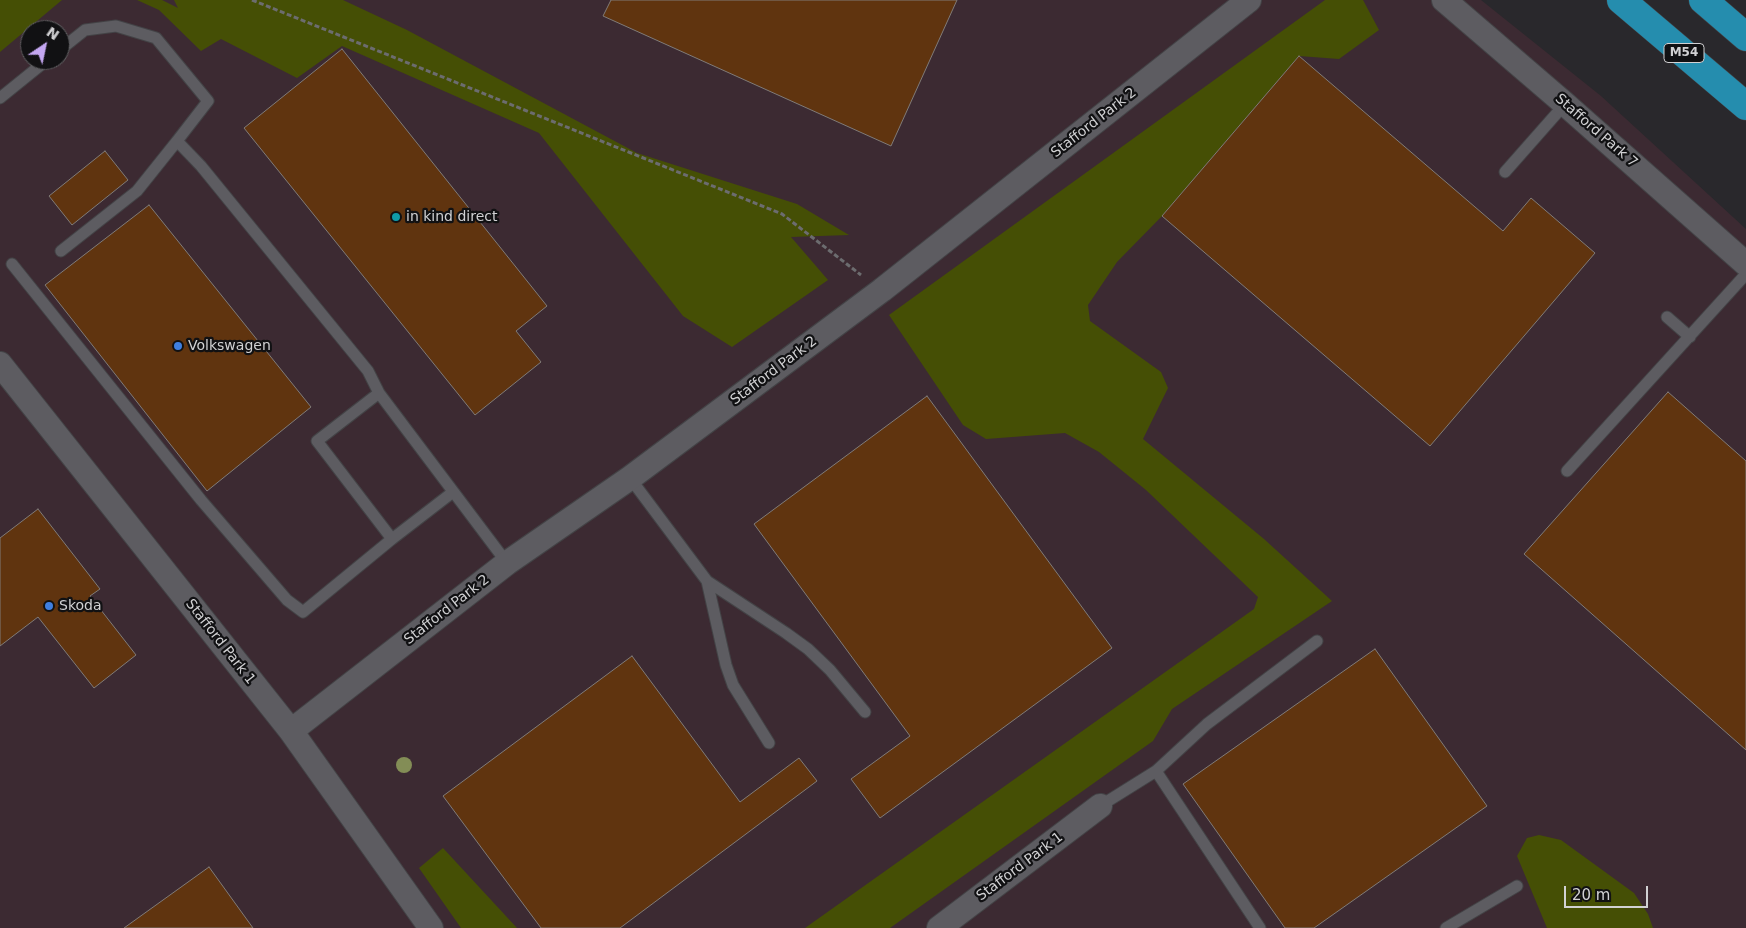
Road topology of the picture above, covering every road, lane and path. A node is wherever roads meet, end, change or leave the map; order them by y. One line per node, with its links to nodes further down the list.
1 (252, 0): 18 (path)
2 (1249, 0): 18 (street, Stafford Park 2)
3 (1444, 0): 10 (street, Stafford Park 7)
4 (1621, 0): 11 (highway, M54)
5 (1703, 0): 6 (highway)
6 (1746, 37)
7 (70, 42): 12 (lane)
8 (35, 70): 9 (lane)
9 (0, 98)
10 (1565, 104): 13 (lane); 16 (street, Stafford Park 7)
11 (1746, 106)
12 (177, 141): 14 (lane); 22 (lane)
13 (1505, 172)
14 (61, 251)
15 (12, 264): 26 (lane)
16 (1746, 264)
17 (1746, 274): 20 (lane)
18 (882, 290): 24 (street, Stafford Park 2)
19 (1667, 317): 20 (lane)
20 (1690, 337): 23 (lane)
21 (0, 364): 31 (street, Stafford Park 1)
22 (379, 393): 25 (lane); 26 (lane)
23 (1567, 471)
24 (630, 478): 27 (street, Stafford Park 2); 28 (lane)
25 (453, 492): 26 (lane); 27 (lane)
26 (392, 539)
27 (507, 563): 31 (street, Stafford Park 2)
28 (707, 581): 30 (lane); 32 (lane)
29 (1317, 641): 33 (lane)
30 (865, 712)
31 (291, 731): 36 (street, Stafford Park 1)
32 (770, 743)
33 (1156, 771): 34 (lane); 38 (lane)
34 (1100, 806): 37 (street, Stafford Park 1)
35 (1517, 886): 39 (lane)
36 (431, 928)
37 (939, 928)
38 (1260, 928)
39 (1446, 928)

